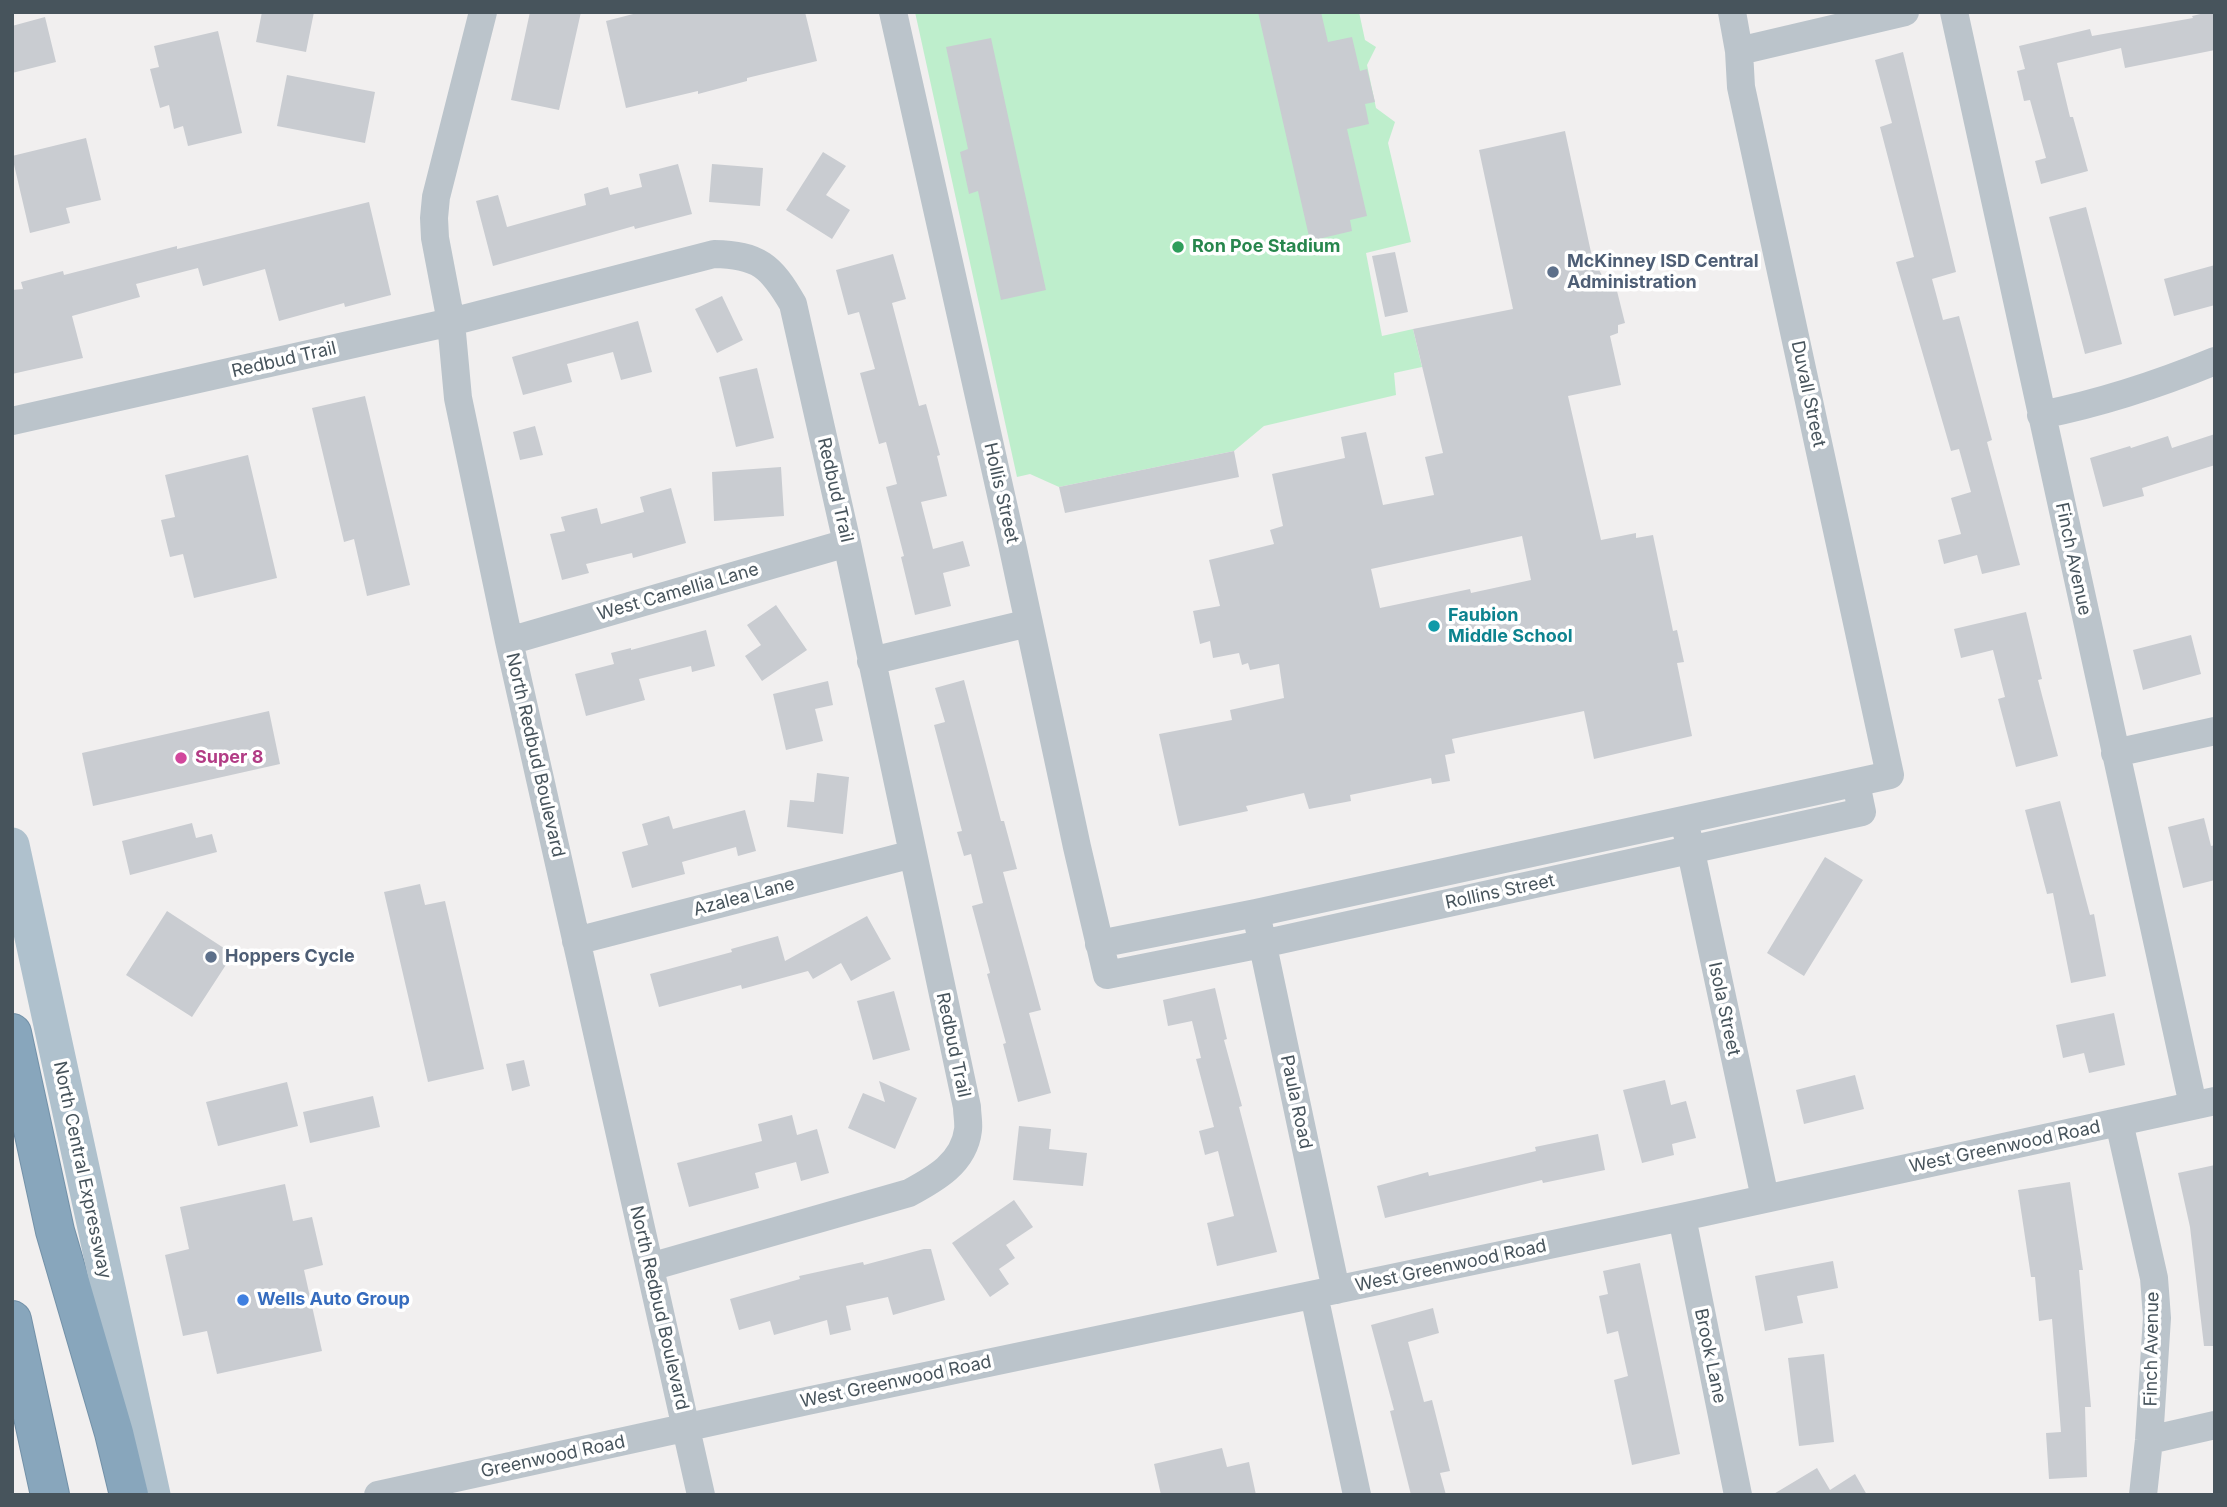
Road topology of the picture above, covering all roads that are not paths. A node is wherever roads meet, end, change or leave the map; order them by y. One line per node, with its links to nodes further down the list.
1 (484, 12): 7 (street, North Redbud Boulevard)
2 (893, 12): 12 (street, Hollis Street)
3 (1732, 12): 6 (street, Duvall Street)
4 (1905, 12): 6 (street)
5 (1955, 12): 9 (street, Finch Avenue)
6 (1739, 51): 17 (street, Duvall Street)
7 (451, 322): 10 (street, Redbud Trail); 11 (street, Redbud Trail); 13 (street, North Redbud Boulevard)
8 (2215, 361): 9 (street)
9 (2041, 415): 16 (street, Finch Avenue)
10 (12, 421)
11 (847, 543): 13 (street, West Camellia Lane); 14 (street, Redbud Trail)
12 (1029, 623): 14 (street); 25 (street, Hollis Street)
13 (509, 641): 24 (street, North Redbud Boulevard)
14 (871, 661): 22 (street, Redbud Trail)
15 (2215, 731): 16 (street)
16 (2115, 753): 29 (street, Finch Avenue)
17 (1890, 775): 18 (street, Rollins Street)
18 (1856, 783): 19 (street, Rollins Street); 21 (street, Rollins Street)
19 (1684, 820): 21 (street, Isola Street); 23 (street, Rollins Street)
20 (12, 845): 41 (main road, North Central Expressway)
21 (1690, 851): 26 (street, Rollins Street); 31 (street, Isola Street)
22 (913, 853): 24 (street, Azalea Lane); 33 (street, Redbud Trail)
23 (1256, 913): 25 (street, Rollins Street); 26 (street, Paula Road)
24 (576, 941): 33 (street, North Redbud Boulevard)
25 (1099, 944): 27 (street, Hollis Street)
26 (1262, 944): 27 (street, Rollins Street); 34 (street, Paula Road)
27 (1107, 975)
28 (12, 1033): 40 (highway)
29 (2204, 1103): 30 (street, West Greenwood Road)
30 (2119, 1122): 31 (street, West Greenwood Road); 38 (street, Finch Avenue)
31 (1765, 1198): 32 (street, West Greenwood Road)
32 (1682, 1217): 34 (street, West Greenwood Road); 45 (street, Brook Lane)
33 (650, 1267): 37 (street, North Redbud Boulevard)
34 (1325, 1293): 37 (street, West Greenwood Road); 44 (street, Paula Road)
35 (12, 1320): 39 (highway)
36 (2215, 1425): 38 (street)
37 (687, 1428): 42 (street, Greenwood Road); 43 (street, North Redbud Boulevard)
38 (2150, 1440): 46 (street, Finch Avenue)
39 (50, 1495)
40 (129, 1495)
41 (153, 1495)
42 (378, 1495)
43 (701, 1495)
44 (1357, 1495)
45 (1738, 1495)
46 (2143, 1495)

